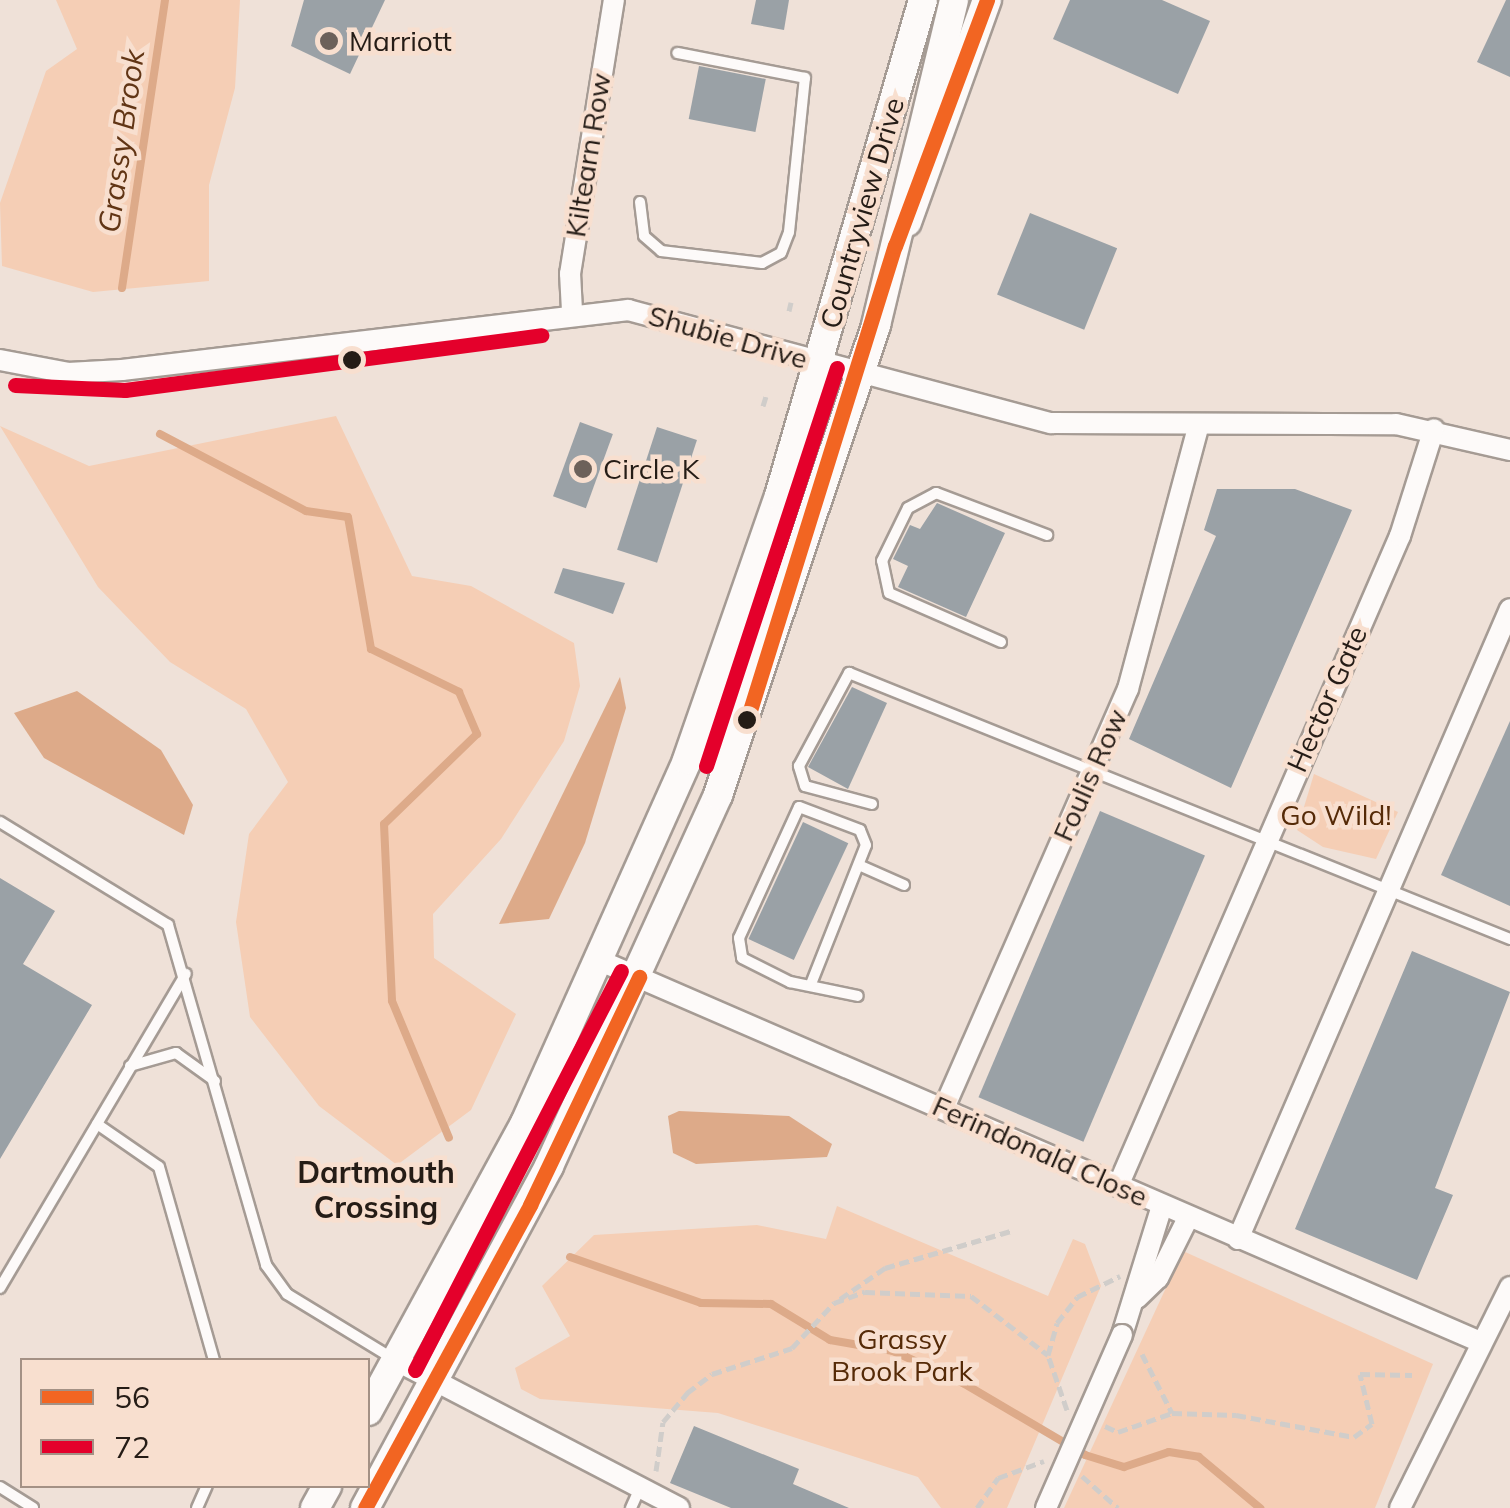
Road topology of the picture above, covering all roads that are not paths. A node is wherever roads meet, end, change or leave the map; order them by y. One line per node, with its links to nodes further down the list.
1 (614, 0): 8 (street, Kiltearn Row)
2 (923, 0): 10 (street, Countryview Drive)
3 (954, 0): 7 (street, Countryview Drive)
4 (987, 0): 7 (street)
5 (677, 53): 6 (lane)
6 (640, 202)
7 (895, 246): 11 (street, Countryview Drive)
8 (572, 311): 9 (street, Shubie Drive); 10 (street, Shubie Drive)
9 (0, 360)
10 (818, 362): 11 (street, Shubie Drive); 26 (street, Countryview Drive)
11 (860, 376): 12 (street, Shubie Drive); 28 (street, Countryview Drive)
12 (1198, 428): 13 (street, Shubie Drive); 18 (street, Foulis Row)
13 (1434, 430): 14 (street, Shubie Drive); 21 (street, Hector Gate)
14 (1510, 450)
15 (1047, 535): 17 (lane)
16 (1510, 609): 24 (street)
17 (1001, 642)
18 (1090, 774): 19 (lane); 21 (lane); 33 (street, Foulis Row)
19 (872, 804)
20 (0, 822): 27 (lane)
21 (1268, 837): 24 (lane); 35 (street, Hector Gate)
22 (861, 866): 23 (lane); 29 (lane); 29 (lane)
23 (904, 885)
24 (1390, 889): 25 (lane); 38 (street)
25 (1510, 939)
26 (603, 962): 28 (street, Ferindonald Close); 44 (street, Countryview Drive)
27 (186, 974): 31 (lane); 32 (lane)
28 (640, 978): 33 (street, Ferindonald Close); 45 (street, Countryview Drive)
29 (811, 984): 30 (lane)
30 (858, 996)
31 (129, 1066): 32 (lane); 34 (lane)
32 (222, 1090): 44 (lane)
33 (944, 1108): 35 (street, Ferindonald Close)
34 (97, 1124): 40 (lane); 43 (lane)
35 (1118, 1186): 36 (street, Ferindonald Close)
36 (1162, 1206): 37 (street, Ferindonald Close); 41 (street)
37 (1188, 1218): 38 (street, Ferindonald Close); 41 (street)
38 (1238, 1239): 42 (street, Ferindonald Close)
39 (1510, 1286): 42 (street)
40 (0, 1288)
41 (1137, 1298): 52 (street, bridge)
42 (1478, 1341): 53 (street)
43 (213, 1358)
44 (397, 1361): 45 (street); 46 (street, Countryview Drive)
45 (435, 1381): 48 (street); 50 (street, Countryview Drive)
46 (370, 1408)
47 (0, 1487): 49 (lane)
48 (642, 1494): 51 (street)
49 (33, 1508)
50 (365, 1508)
51 (679, 1508)
52 (1046, 1508)
53 (1400, 1508)

